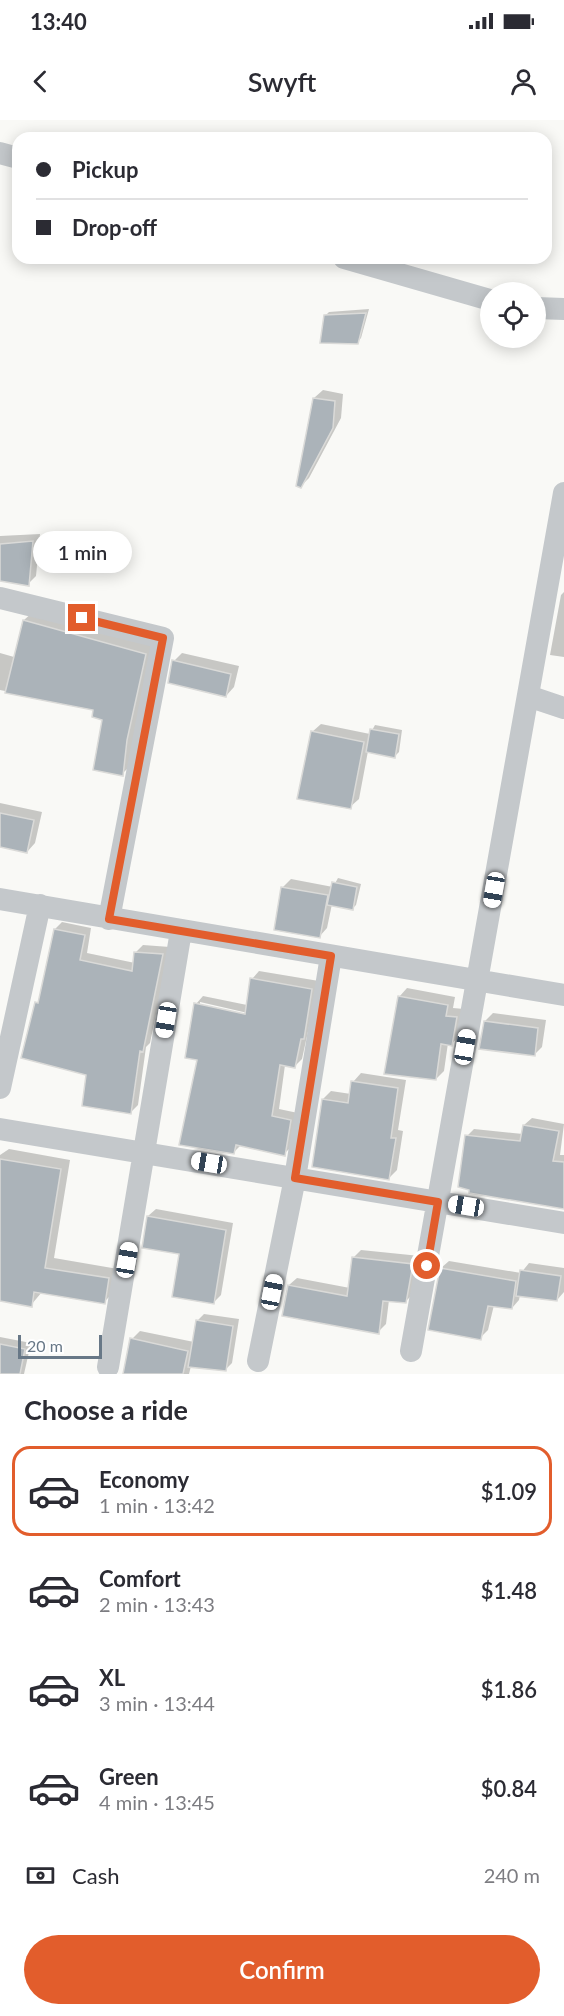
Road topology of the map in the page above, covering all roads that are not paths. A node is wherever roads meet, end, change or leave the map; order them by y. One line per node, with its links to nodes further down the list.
1 (365, 264): 2 (street)
2 (480, 297)
3 (546, 308): 4 (street)
4 (564, 309)
5 (564, 494): 7 (street)
6 (0, 598): 11 (street)
7 (528, 696): 8 (street); 14 (street)
8 (564, 708)
9 (0, 899): 10 (street)
10 (40, 905): 11 (street); 16 (street)
11 (109, 919): 12 (street)
12 (181, 931): 13 (street); 18 (street)
13 (331, 956): 14 (street); 19 (street)
14 (477, 981): 15 (street); 20 (street)
15 (564, 995)
16 (0, 1088)
17 (0, 1129): 18 (street)
18 (145, 1153): 19 (street); 24 (street)
19 (295, 1178): 20 (street); 23 (street)
20 (438, 1202): 21 (street); 22 (street)
21 (564, 1223)
22 (411, 1351)
23 (258, 1360)
24 (108, 1367)

